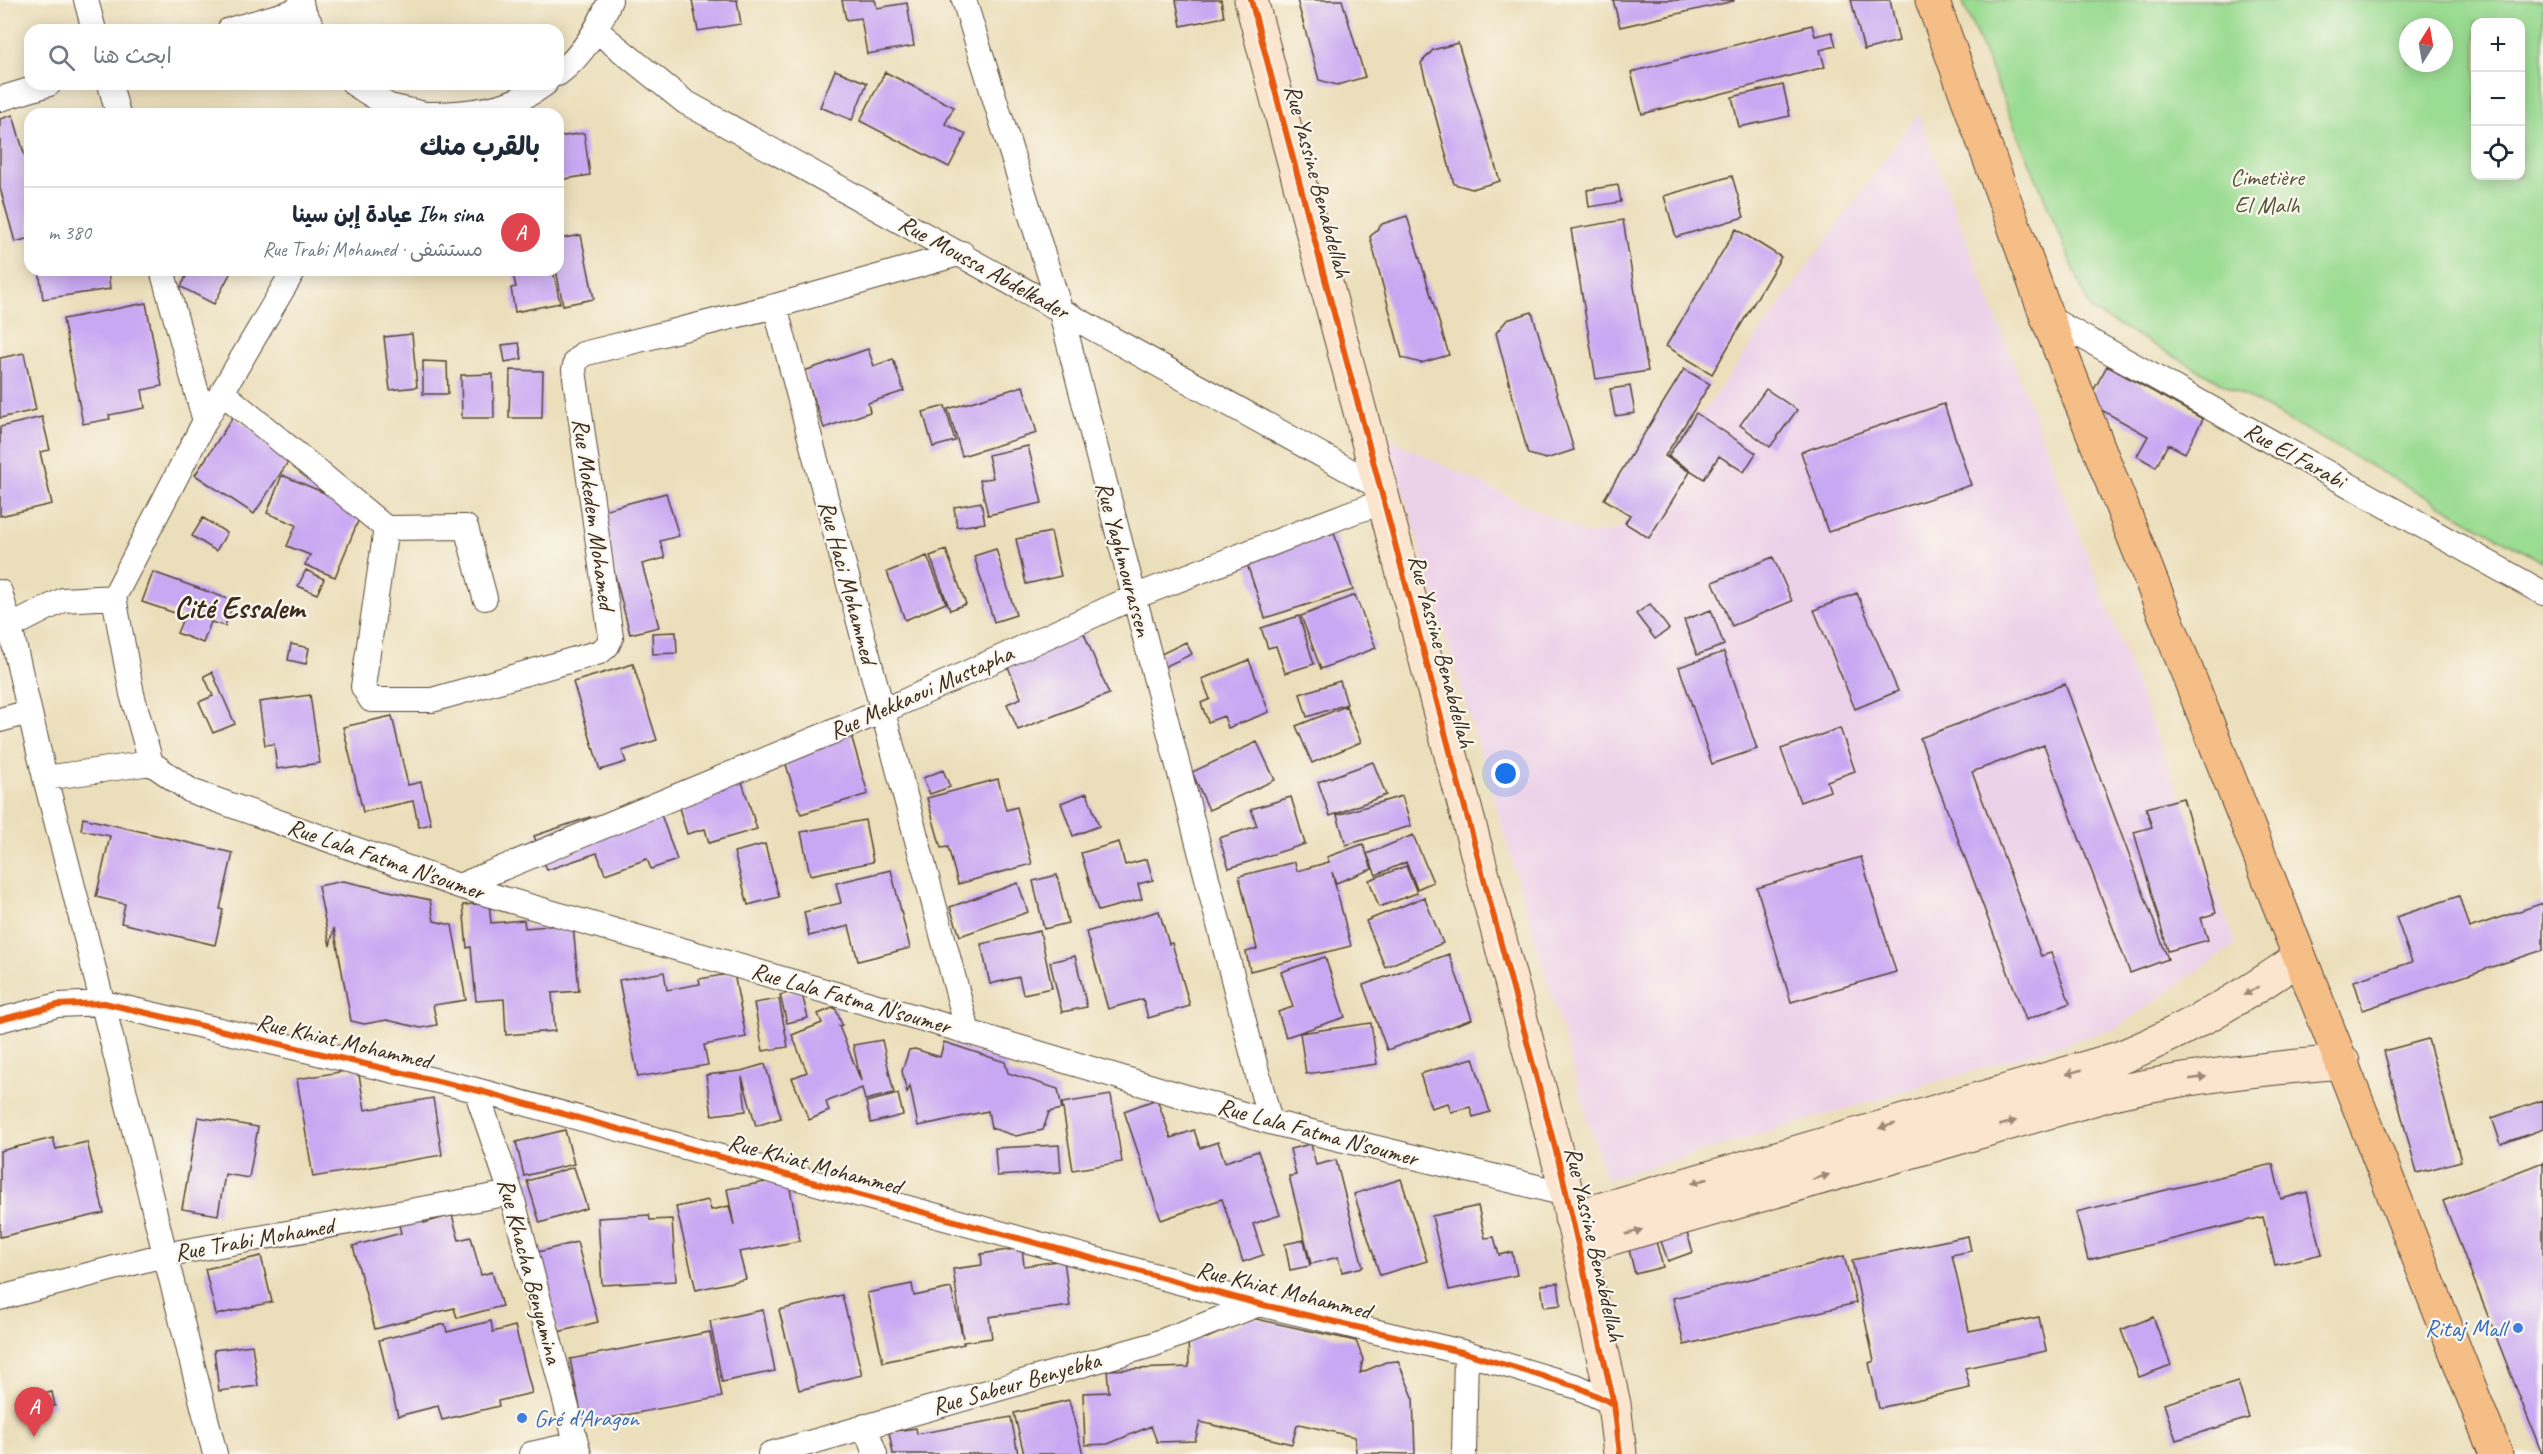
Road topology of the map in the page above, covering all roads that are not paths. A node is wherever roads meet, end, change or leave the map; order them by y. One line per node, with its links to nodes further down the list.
1 (86, 0): 7 (street)
2 (610, 0): 10 (street)
3 (964, 0): 24 (street, Rue Yaghmourassen)
4 (1251, 0): 28 (street, Rue Yassine Benabdellah)
5 (1932, 0): 25 (main road)
6 (302, 4): 8 (street); 9 (street)
7 (92, 24)
8 (246, 24)
9 (311, 24)
10 (597, 31): 11 (street); 20 (street, Rue Moussa Abdelkader)
11 (564, 70)
12 (29, 90): 16 (street)
13 (112, 90): 17 (street)
14 (362, 90): 18 (street)
15 (537, 90): 19 (street)
16 (0, 99)
17 (116, 108)
18 (384, 108)
19 (488, 108)
20 (962, 254): 23 (street, Rue Mokedem Mohamed); 24 (street, Rue Moussa Abdelkader)
21 (164, 276): 27 (street)
22 (291, 276): 26 (street)
23 (775, 306): 29 (street, Rue Mokedem Mohamed); 36 (street, Rue Haci Mohammed)
24 (1060, 309): 28 (street, Rue Moussa Abdelkader); 33 (street, Rue Yaghmourassen)
25 (2047, 317): 31 (street, Rue El Farabi); 42 (main road)
26 (223, 393): 27 (street); 29 (street)
27 (204, 422): 32 (street)
28 (1383, 495): 33 (street, Rue Mekkaoui Mustapha); 50 (street, Rue Yassine Benabdellah)
29 (386, 528): 34 (street)
30 (0, 592): 35 (street)
31 (2543, 593)
32 (114, 597): 35 (street); 39 (street)
33 (1134, 597): 36 (street, Rue Mekkaoui Mustapha); 48 (street, Rue Yaghmourassen)
34 (486, 598)
35 (10, 627): 37 (street)
36 (883, 711): 41 (street, Rue Mekkaoui Mustapha); 45 (street, Rue Haci Mohammed)
37 (29, 712): 38 (street); 40 (street)
38 (0, 720)
39 (151, 763): 40 (street); 41 (street, Rue Lala Fatma N'soumer)
40 (45, 778): 43 (street)
41 (459, 886): 45 (street, Rue Lala Fatma N'soumer)
42 (2299, 958): 46 (main road); 50 (street, one-way to 50)
43 (104, 1003): 44 (street, Rue Khiat Mohammed); 47 (street, Rue Khiat Mohammed); 51 (street)
44 (0, 1020)
45 (968, 1032): 48 (street, Rue Lala Fatma N'soumer)
46 (2343, 1062): 50 (street, one-way to 46); 64 (main road)
47 (476, 1090): 49 (street, Rue Khacha Benyamina); 53 (street, Rue Khiat Mohammed)
48 (1270, 1122): 50 (street, Rue Lala Fatma N'soumer)
49 (511, 1193): 51 (street, Rue Trabi Mohamed); 57 (street, Rue Khacha Benyamina)
50 (1572, 1220): 55 (street, Rue Yassine Benabdellah)
51 (164, 1255): 52 (street, Rue Trabi Mohamed); 58 (street)
52 (0, 1298)
53 (1260, 1304): 54 (street, Rue Khiat Mohammed); 56 (street, Rue Sabeur Benyebka)
54 (1466, 1353): 55 (street, Rue Khiat Mohammed); 62 (street)
55 (1614, 1404): 63 (street, Rue Yassine Benabdellah)
56 (865, 1426): 60 (street, Rue Sabeur Benyebka); 61 (street)
57 (578, 1449): 59 (street)
58 (215, 1454)
59 (531, 1454)
60 (770, 1454)
61 (875, 1454)
62 (1464, 1454)
63 (1620, 1454)
64 (2496, 1454)

